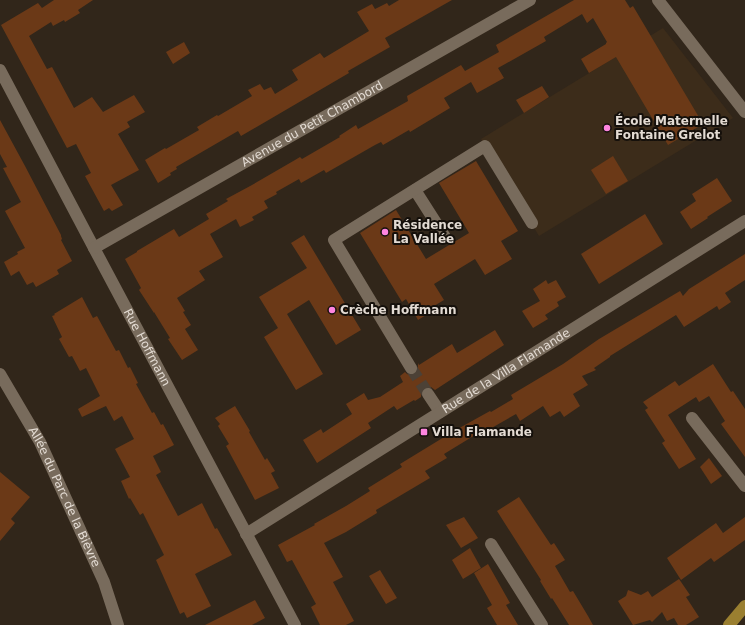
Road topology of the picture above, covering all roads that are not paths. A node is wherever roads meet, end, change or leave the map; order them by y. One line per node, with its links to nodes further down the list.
1 (530, 0): 9 (street, Avenue du Petit Chambord)
2 (658, 0): 4 (street)
3 (0, 70): 9 (street, Rue Hoffmann)
4 (745, 112)
5 (415, 190): 7 (street); 8 (street); 10 (street)
6 (745, 221): 13 (street, Rue de la Villa Flamande)
7 (532, 223)
8 (445, 237)
9 (94, 248): 16 (street, Rue Hoffmann)
10 (411, 368)
11 (0, 374): 19 (street, Allée du Parc de la Bièvre)
12 (428, 394): 13 (street)
13 (440, 412): 16 (street, Rue de la Villa Flamande)
14 (692, 418): 15 (street)
15 (745, 486)
16 (246, 534): 20 (street, Rue Hoffmann)
17 (491, 544): 21 (street)
18 (745, 606): 22 (main road)
19 (118, 625)
20 (295, 625)
21 (542, 625)
22 (729, 625)

